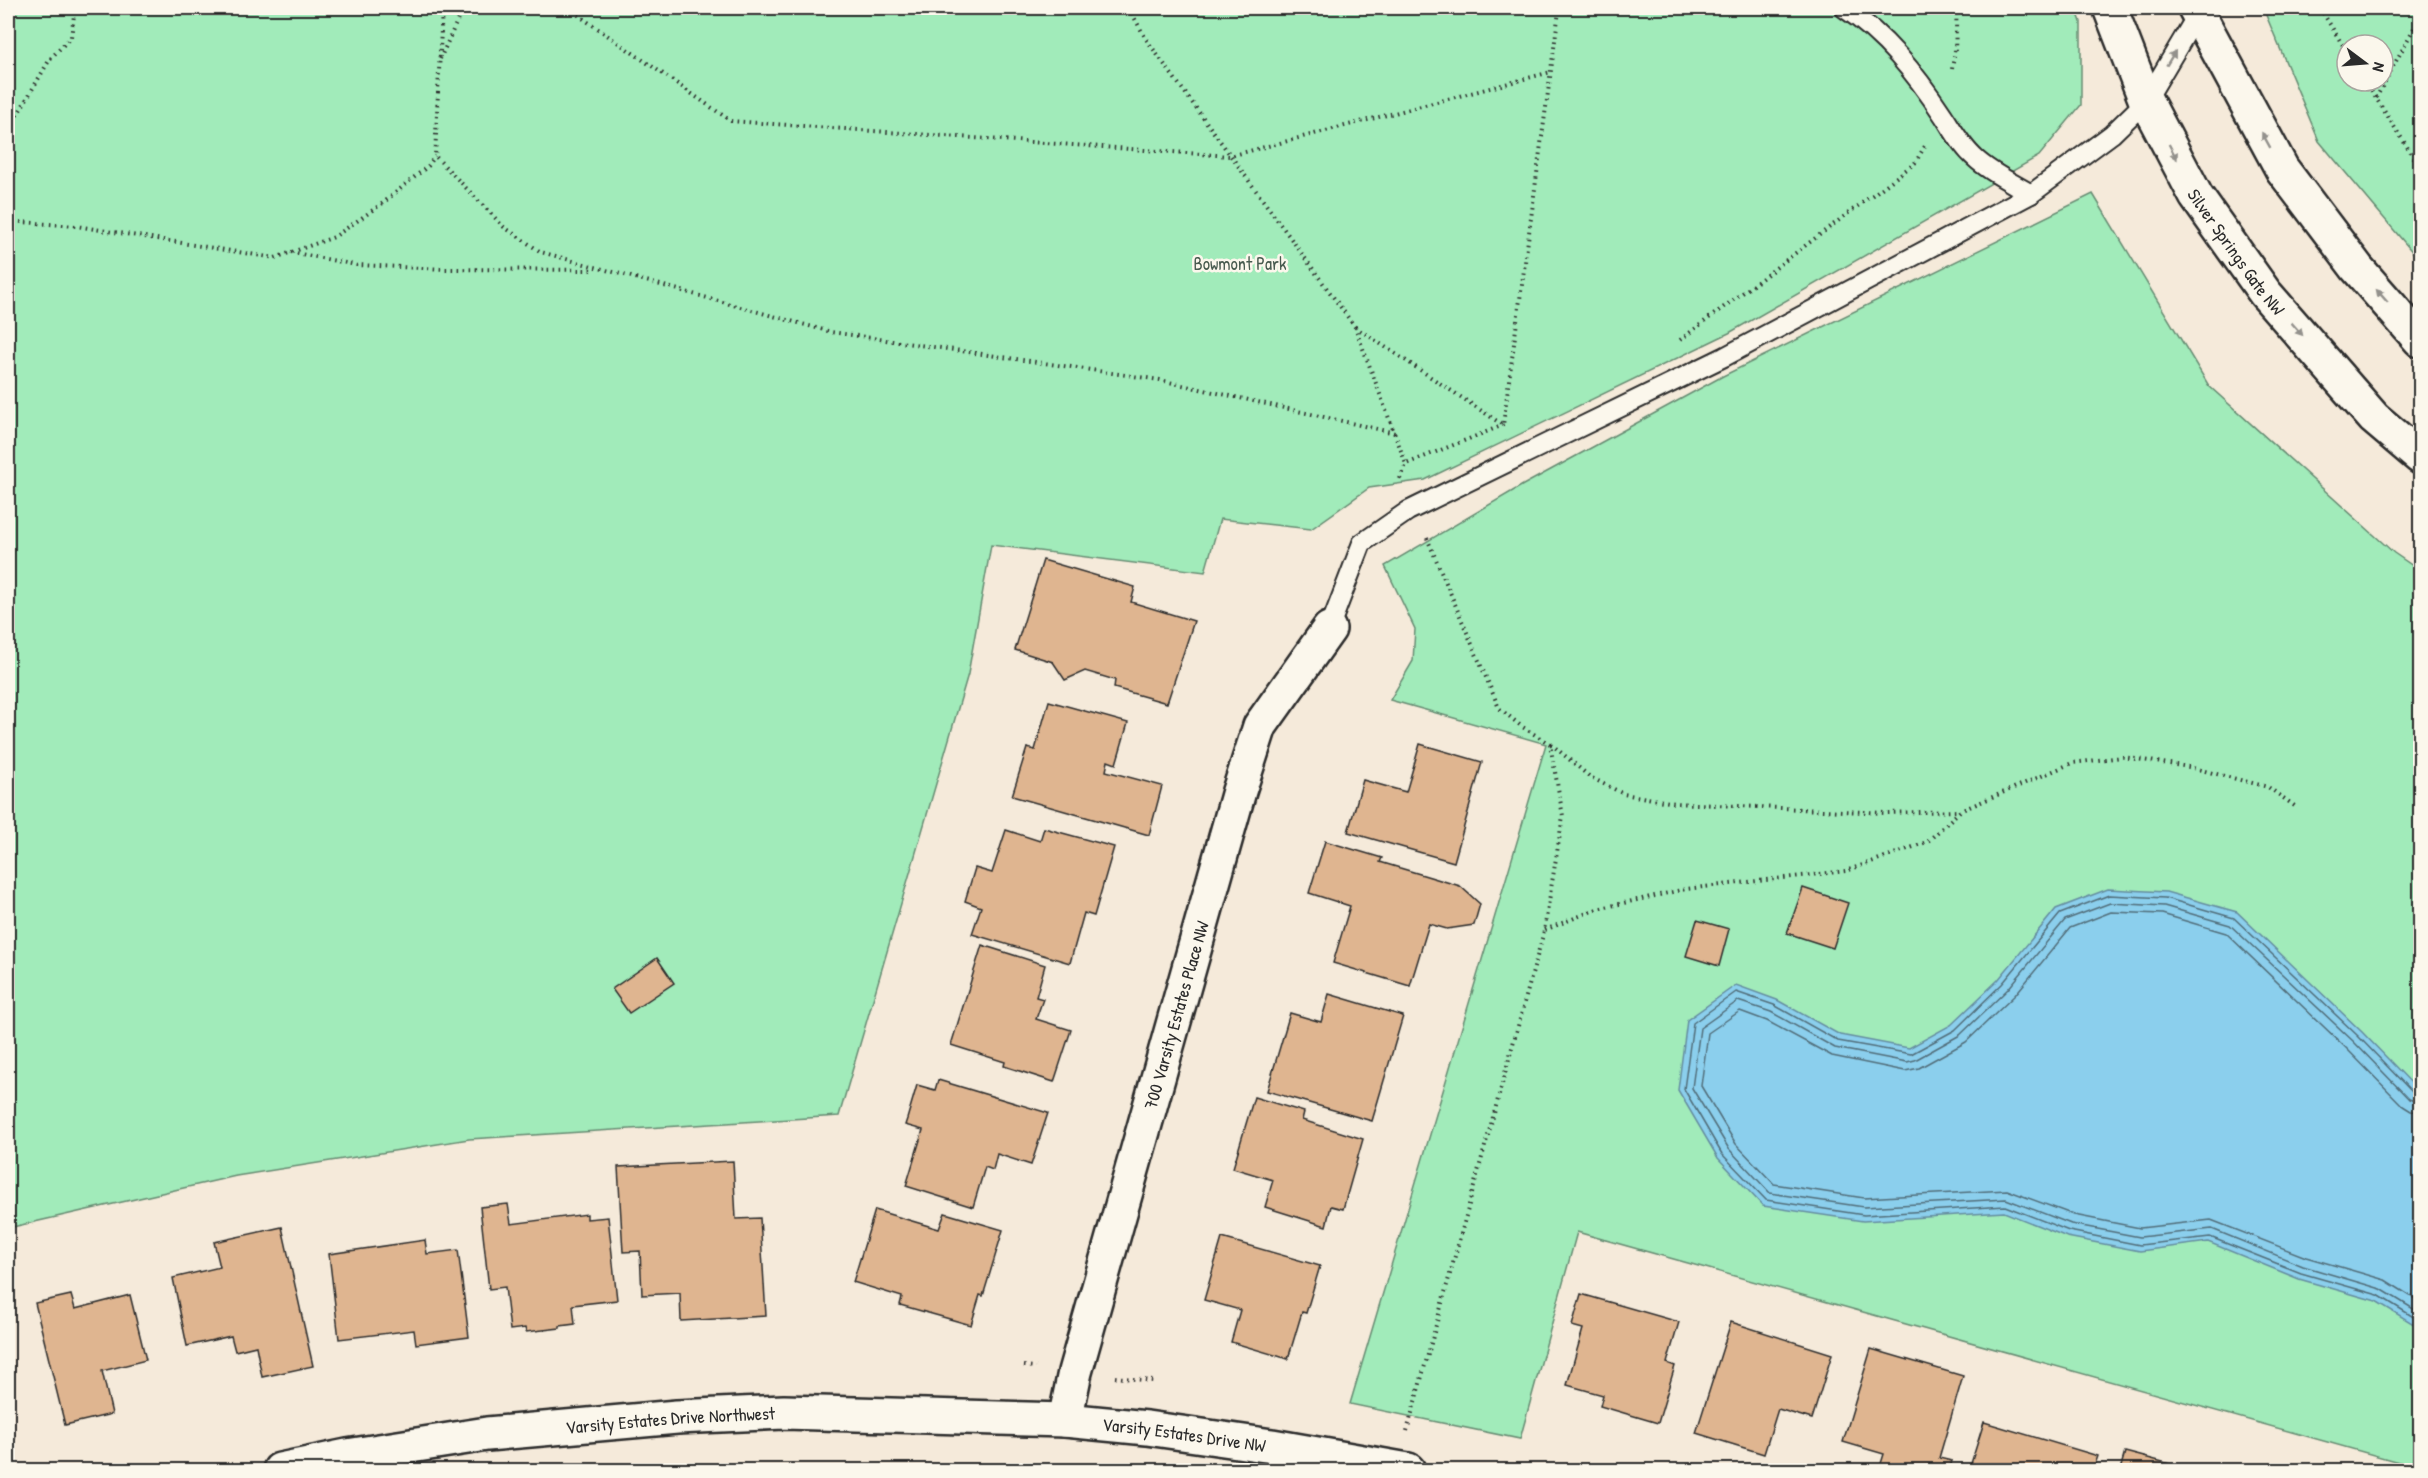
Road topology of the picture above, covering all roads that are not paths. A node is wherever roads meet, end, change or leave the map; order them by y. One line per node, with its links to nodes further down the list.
1 (1844, 8): 5 (lane)
2 (2110, 8): 4 (street, Silver Springs Gate NW)
3 (2196, 11): 4 (lane, one-way to 3); 6 (street, one-way to 3)
4 (2146, 101): 5 (lane); 7 (street, Silver Springs Gate NW, one-way to 7)
5 (2031, 194): 8 (lane)
6 (2421, 340)
7 (2421, 456)
8 (1329, 629): 9 (street, 700 Varsity Estates Place NW)
9 (1065, 1420): 10 (street, Varsity Estates Drive Northwest); 11 (street, Varsity Estates Drive NW)
10 (280, 1470)
11 (1408, 1470)

